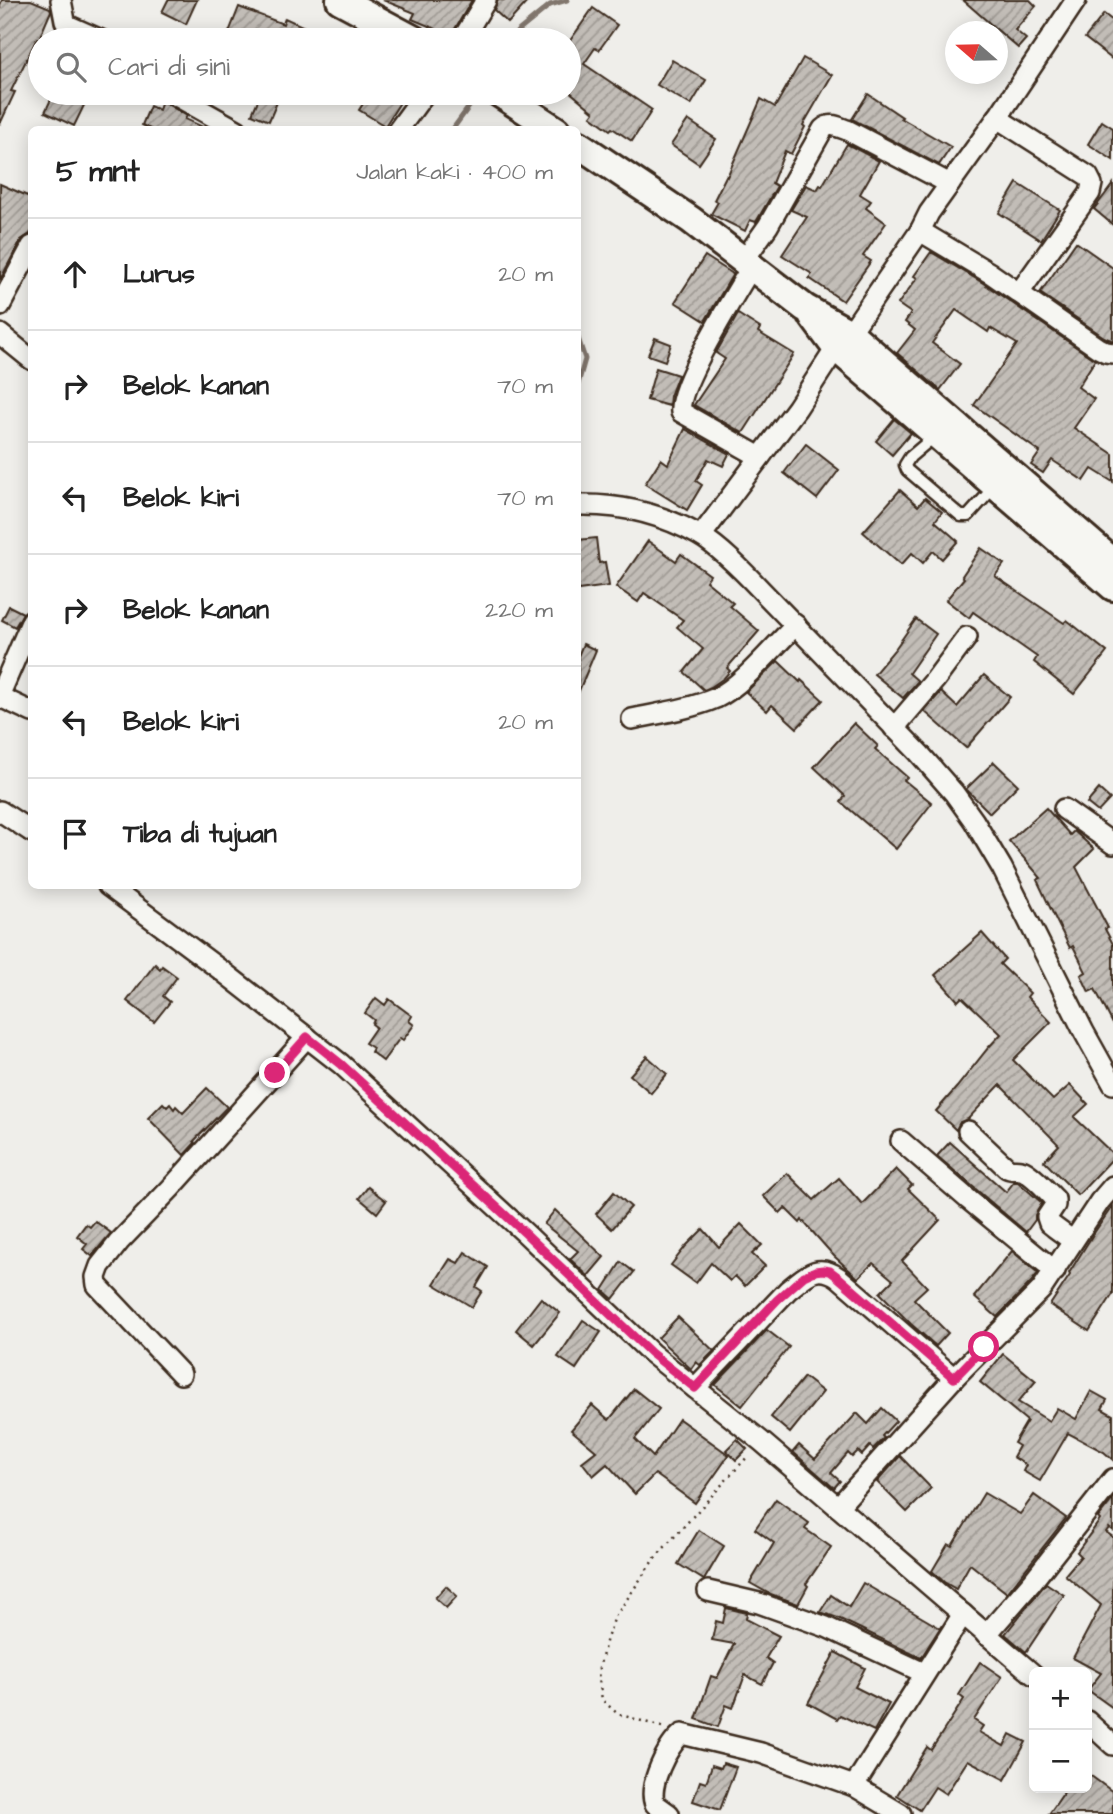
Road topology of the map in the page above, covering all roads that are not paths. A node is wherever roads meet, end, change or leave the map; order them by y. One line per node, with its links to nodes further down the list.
1 (61, 0): 5 (street)
2 (486, 0): 7 (street)
3 (1076, 0): 11 (street)
4 (351, 2): 6 (street)
5 (74, 28)
6 (395, 28)
7 (469, 28)
8 (192, 105): 12 (street)
9 (416, 105): 13 (street)
10 (517, 105): 14 (street)
11 (997, 118): 16 (street); 20 (street)
12 (230, 126)
13 (401, 126)
14 (550, 126)
15 (581, 146): 19 (street)
16 (950, 184): 17 (street); 19 (street)
17 (920, 231): 20 (street); 23 (street)
18 (28, 254): 21 (street)
19 (748, 263): 23 (street); 27 (street)
20 (1019, 293): 24 (street)
21 (0, 306)
22 (0, 334): 25 (street)
23 (843, 341): 26 (street); 27 (street); 31 (street)
24 (1113, 353)
25 (28, 357)
26 (936, 435): 28 (street); 28 (lane)
27 (760, 457): 30 (street)
28 (995, 486): 32 (street)
29 (581, 505): 30 (street)
30 (701, 536): 33 (street)
31 (1113, 562)
32 (1113, 587)
33 (796, 625): 38 (street); 39 (street)
34 (28, 630): 36 (street)
35 (967, 637): 39 (street)
36 (0, 696): 37 (street)
37 (28, 710)
38 (632, 719)
39 (894, 728): 46 (street)
40 (1064, 809): 43 (street)
41 (0, 811): 42 (street)
42 (28, 829)
43 (1113, 844)
44 (112, 889): 45 (street)
45 (307, 1037): 52 (street); 54 (street)
46 (1113, 1084)
47 (968, 1131): 50 (street)
48 (901, 1141): 51 (street)
49 (1113, 1186): 50 (street)
50 (1073, 1241): 51 (street)
51 (1055, 1271): 53 (street)
52 (181, 1374)
53 (954, 1378): 54 (street); 56 (street)
54 (695, 1388): 56 (street)
55 (1113, 1479): 59 (street)
56 (838, 1507): 58 (street)
57 (708, 1591): 61 (street)
58 (962, 1614): 59 (street); 61 (street)
59 (986, 1635): 60 (street)
60 (1029, 1671)
61 (924, 1673): 64 (street)
62 (1092, 1726): 63 (street)
63 (1113, 1745)
64 (854, 1786): 65 (street); 66 (street)
65 (669, 1814)
66 (901, 1814)

